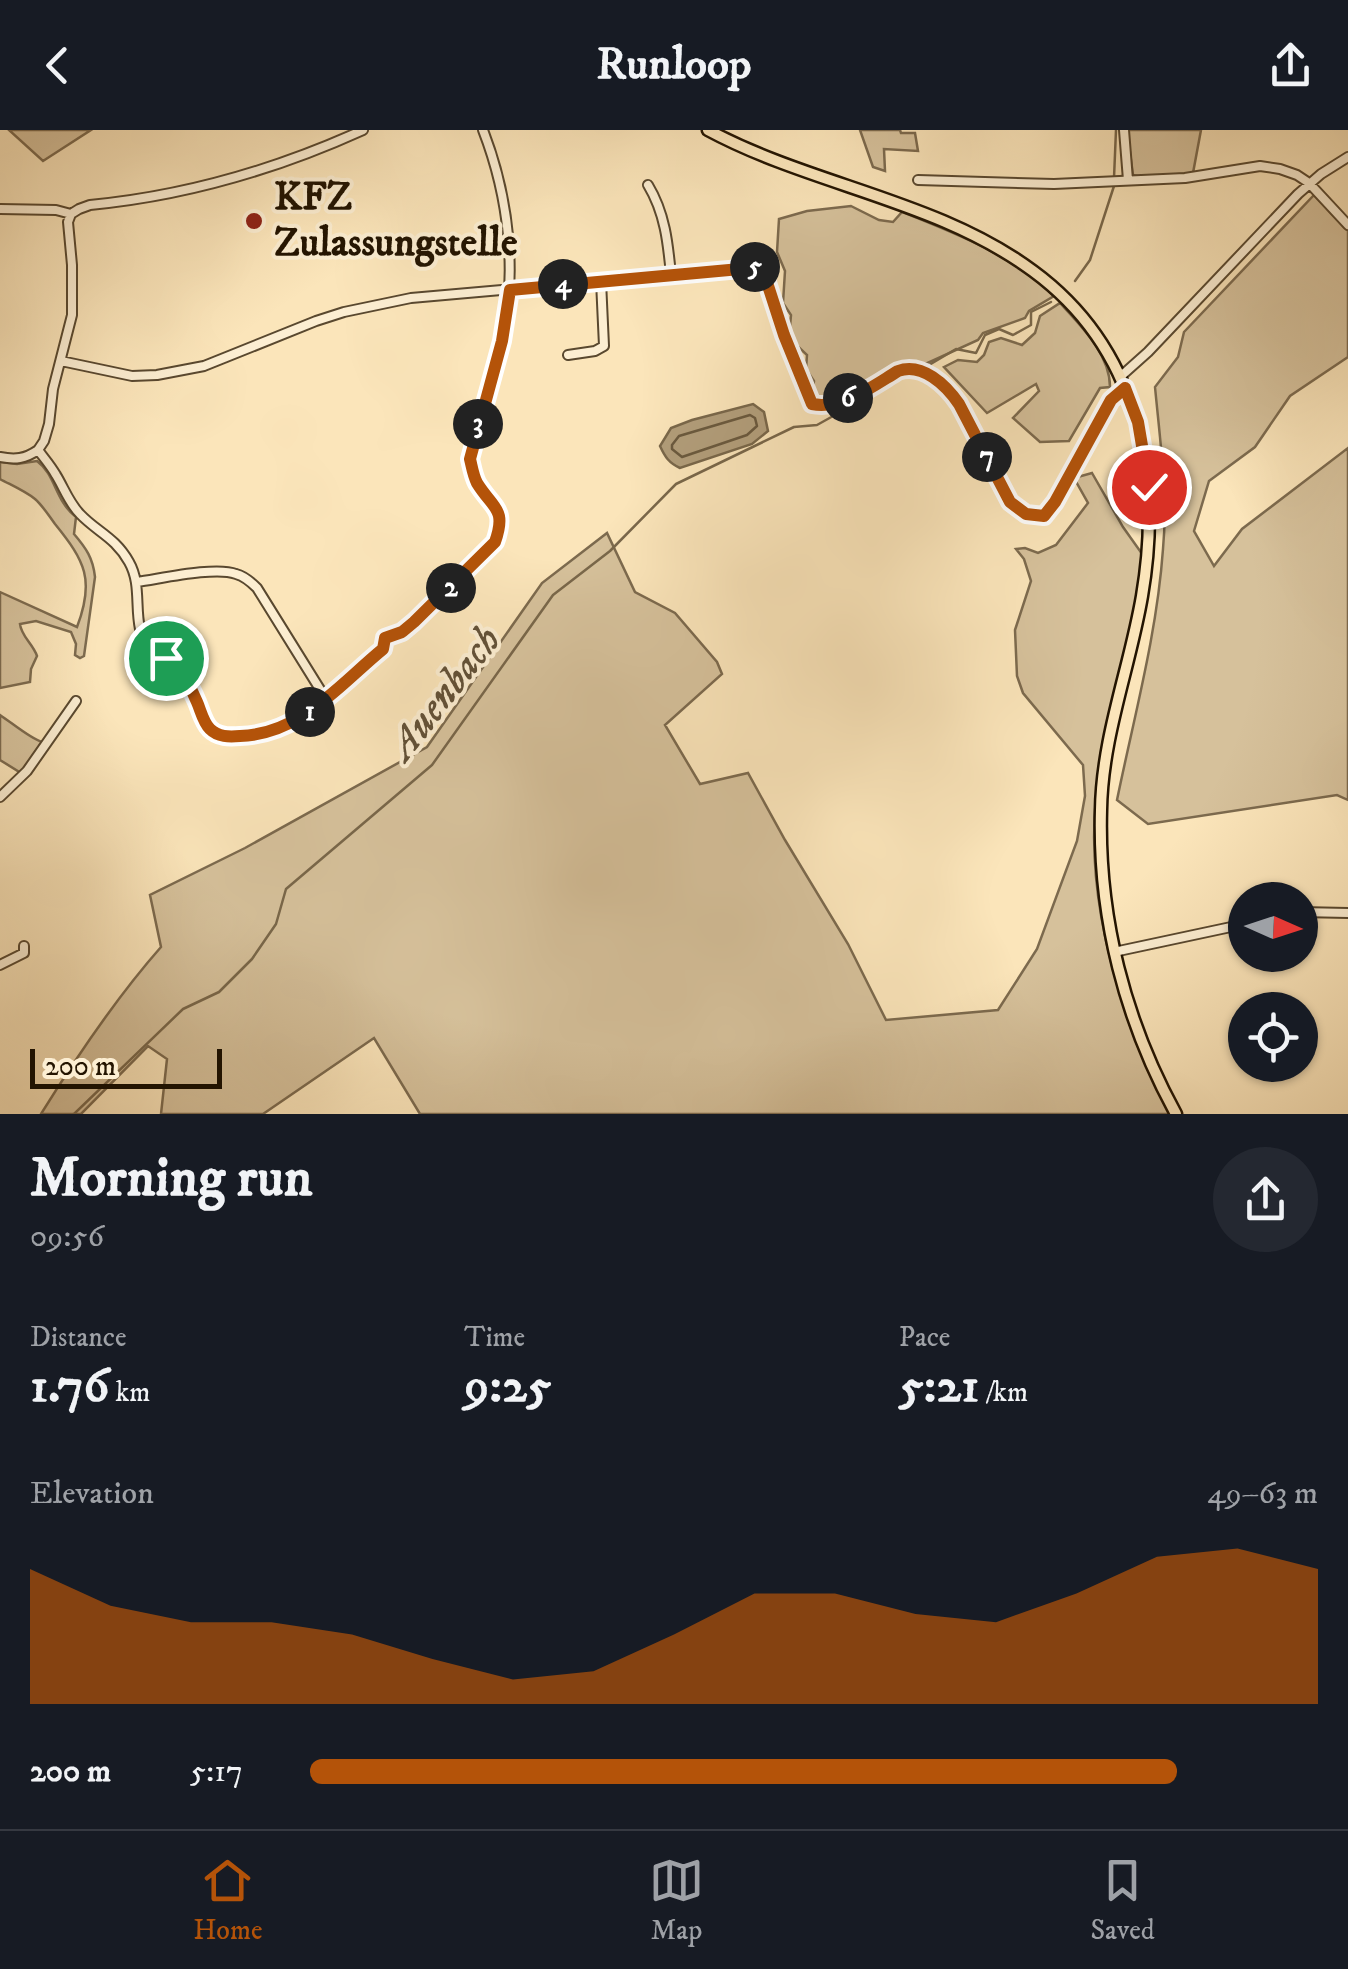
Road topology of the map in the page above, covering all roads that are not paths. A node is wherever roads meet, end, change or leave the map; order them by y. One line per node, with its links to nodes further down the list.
1 (363, 130): 11 (street)
2 (484, 130): 15 (street)
3 (708, 130): 18 (main road)
4 (1124, 130): 7 (street)
5 (1348, 156): 8 (street)
6 (918, 180): 7 (street)
7 (1124, 180): 8 (street)
8 (1309, 184): 12 (street); 18 (street)
9 (648, 185): 13 (street)
10 (0, 209): 11 (street)
11 (72, 214): 17 (street)
12 (1348, 225)
13 (671, 275): 14 (street); 18 (street)
14 (600, 281): 15 (street); 16 (street)
15 (510, 290): 17 (street); 22 (street)
16 (568, 355)
17 (61, 361): 19 (street)
18 (1123, 382): 29 (main road)
19 (38, 450): 20 (street); 21 (street)
20 (0, 457)
21 (137, 582): 22 (street); 22 (street)
22 (326, 699)
23 (76, 701): 24 (street)
24 (0, 797)
25 (1318, 912): 26 (street)
26 (1348, 913)
27 (1228, 928): 29 (street)
28 (24, 946): 30 (street)
29 (1114, 952): 31 (main road)
30 (0, 964)
31 (1176, 1114)

